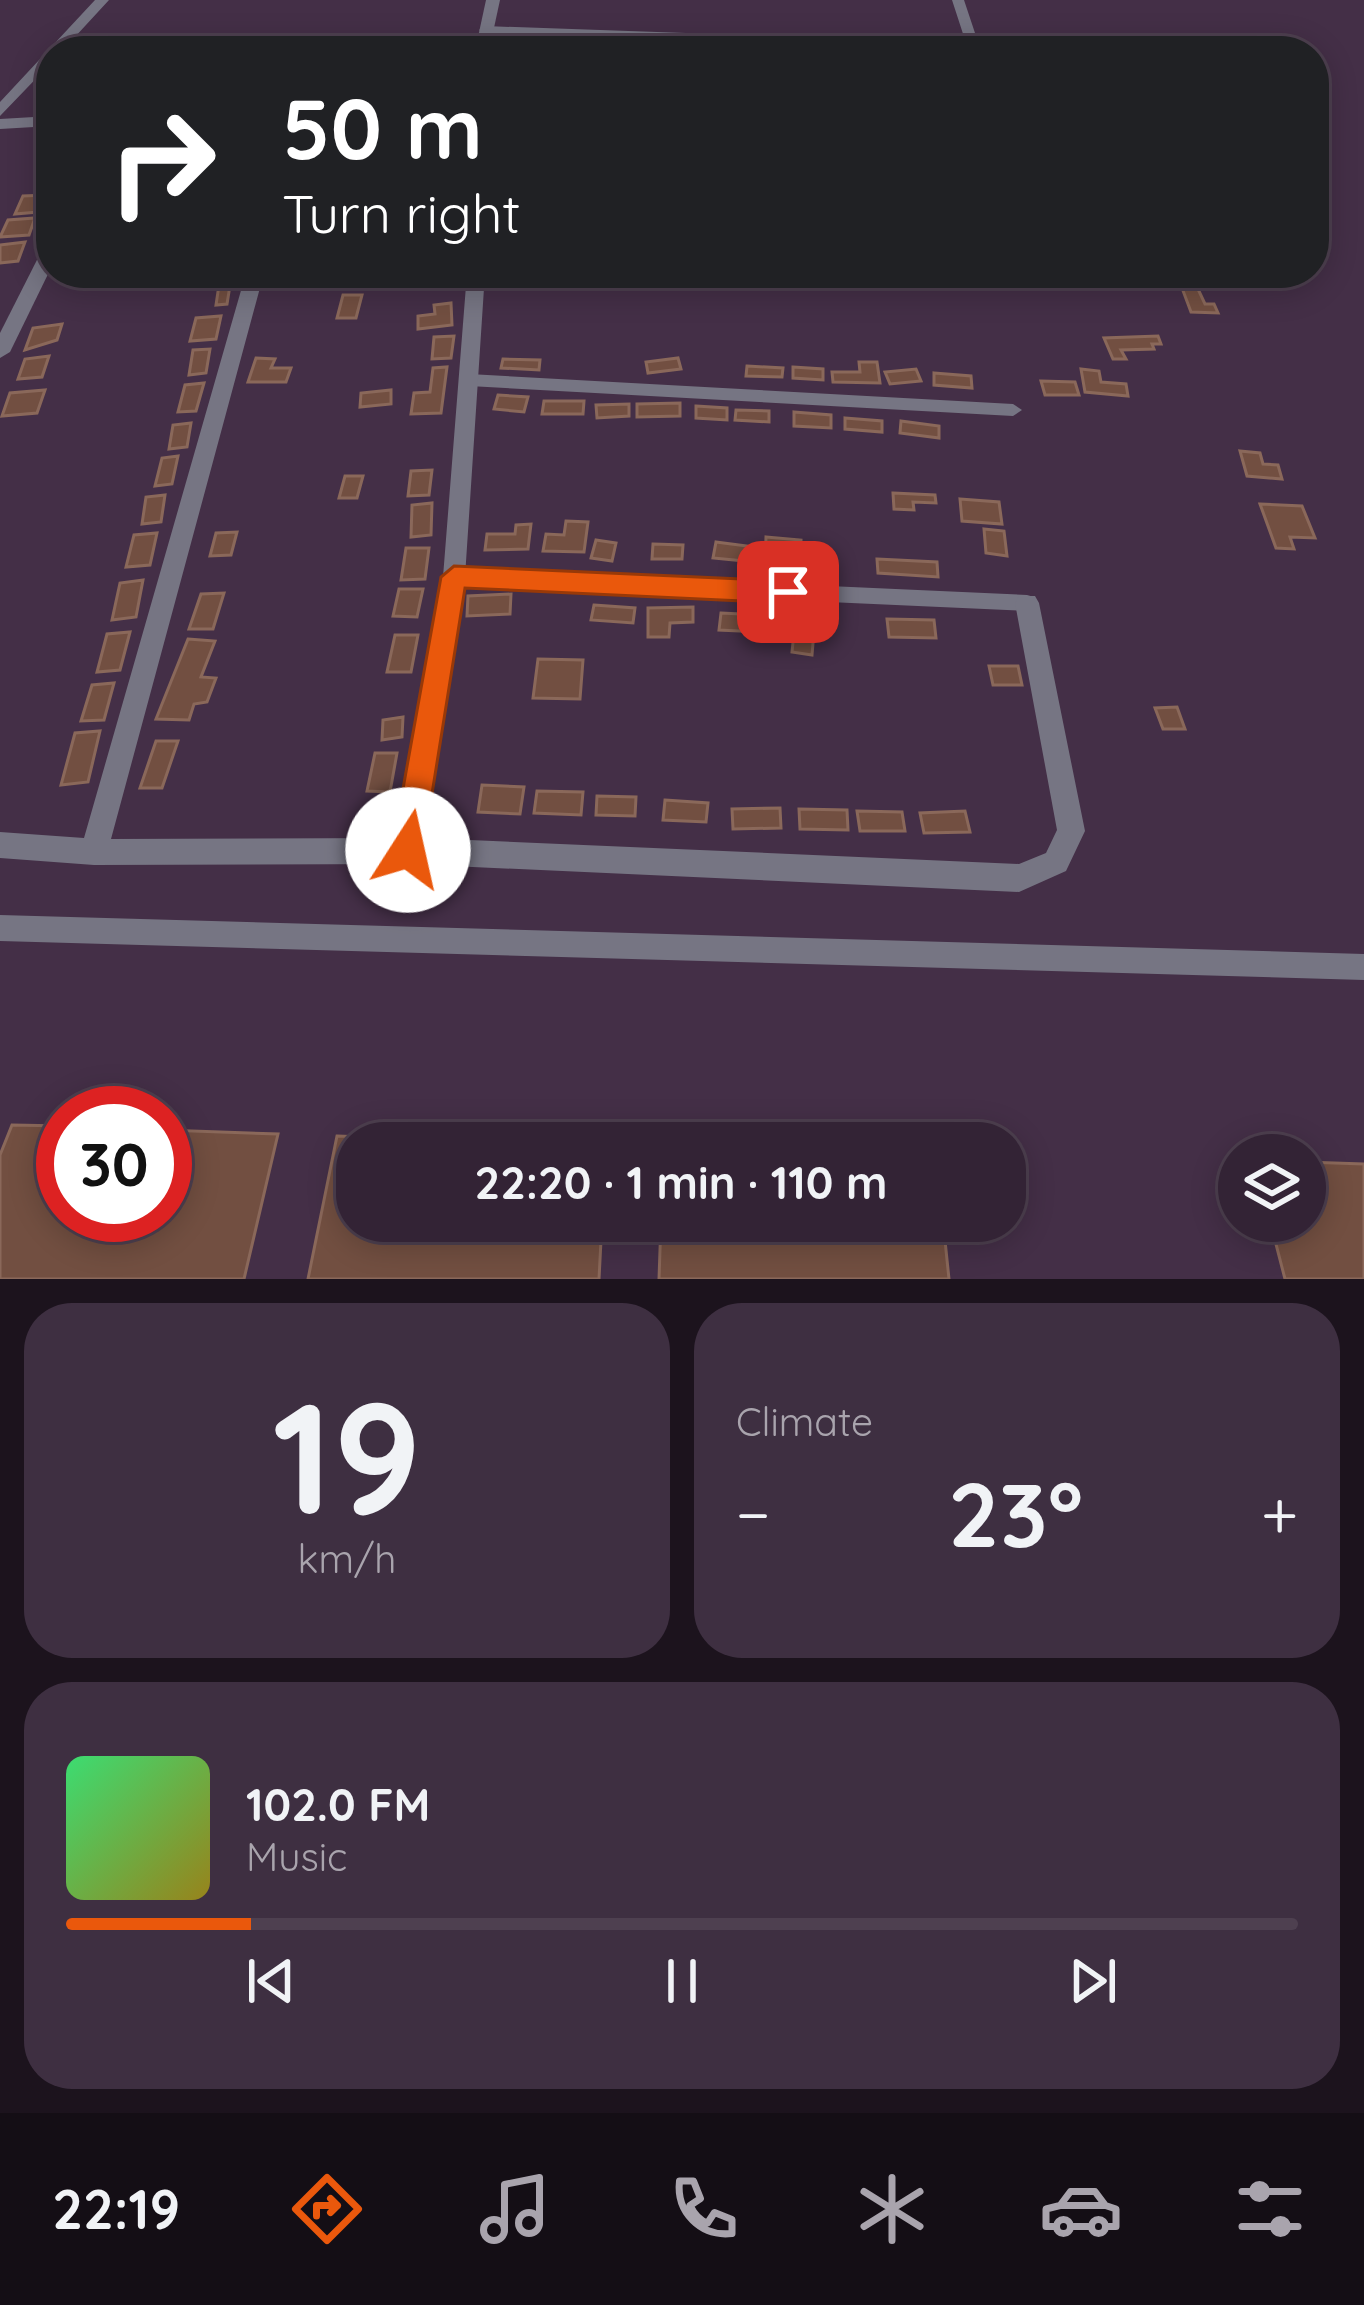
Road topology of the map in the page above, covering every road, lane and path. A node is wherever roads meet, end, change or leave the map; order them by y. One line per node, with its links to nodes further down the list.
1 (102, 0): 5 (street)
2 (493, 0): 4 (street)
3 (958, 0): 8 (lane)
4 (485, 30): 6 (street); 7 (lane)
5 (68, 36)
6 (484, 36)
7 (639, 36)
8 (970, 36)
9 (36, 71): 10 (street)
10 (0, 111)
11 (36, 122): 12 (street)
12 (0, 124)
13 (36, 280): 16 (street)
14 (251, 288): 23 (street)
15 (475, 288): 17 (street)
16 (0, 352)
17 (469, 380): 18 (lane); 19 (street)
18 (1013, 410)
19 (454, 577): 20 (lane); 22 (street)
20 (1027, 603): 22 (street)
21 (0, 845): 23 (street)
22 (408, 850): 23 (street)
23 (94, 852)
24 (0, 928): 25 (lane)
25 (1364, 967)

